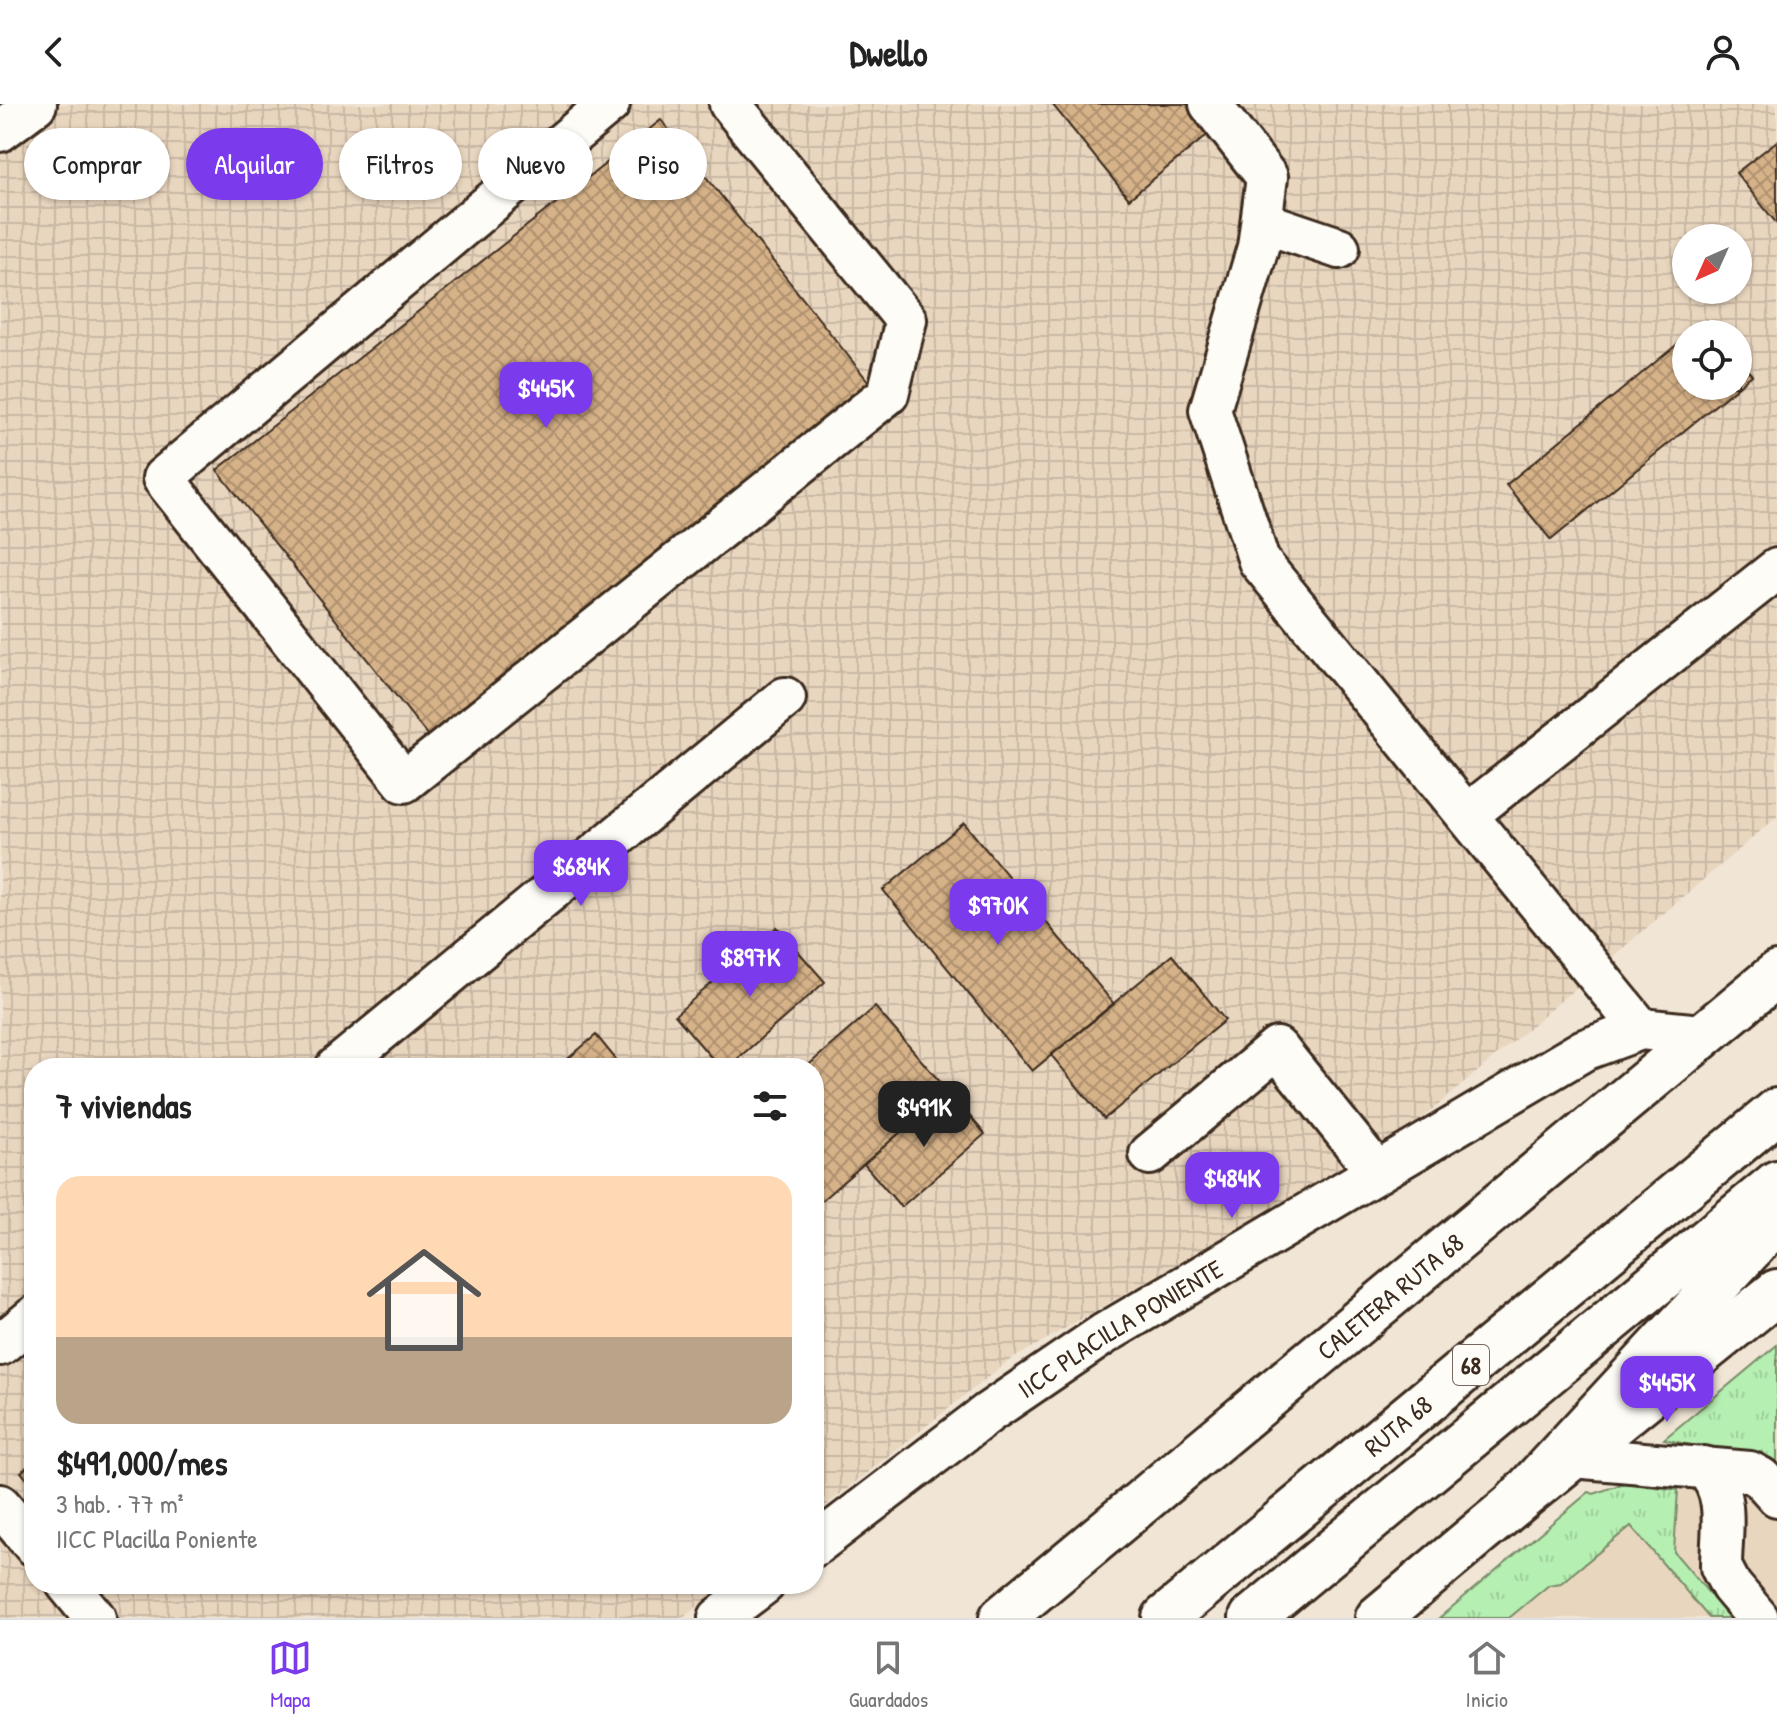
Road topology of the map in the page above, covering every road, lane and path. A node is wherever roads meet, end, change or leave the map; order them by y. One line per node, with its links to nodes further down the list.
1 (36, 104): 5 (street)
2 (609, 104): 3 (street)
3 (730, 104)
4 (1210, 104): 6 (street)
5 (0, 131)
6 (1262, 222): 7 (street); 10 (street)
7 (1339, 248)
8 (1777, 569): 10 (street)
9 (785, 698): 14 (street)
10 (1467, 815): 12 (street)
11 (1777, 974): 13 (main road, CALETERA RUTA 68)
12 (1641, 1029): 13 (street, IICC PLACILLA PONIENTE); 17 (street, IICC PLACILLA PONIENTE)
13 (1701, 1035): 34 (main road, CALETERA RUTA 68)
14 (348, 1058)
15 (1777, 1111): 35 (main road, RUTA 68 / 68)
16 (1150, 1154): 17 (street)
17 (1377, 1172): 29 (street, IICC PLACILLA PONIENTE)
18 (1777, 1183): 36 (main road, 68)
19 (1777, 1220): 26 (main road)
20 (1777, 1292): 23 (main road)
21 (24, 1325): 22 (street)
22 (0, 1345)
23 (1572, 1457): 24 (street); 26 (main road)
24 (1704, 1467): 25 (street); 38 (street)
25 (1777, 1496)
26 (1514, 1504): 37 (main road)
27 (0, 1505): 28 (street)
28 (24, 1533)
29 (824, 1538)
30 (75, 1594): 32 (street)
31 (751, 1594): 33 (street)
32 (95, 1618)
33 (719, 1618)
34 (1002, 1618)
35 (1165, 1618)
36 (1252, 1618)
37 (1378, 1618)
38 (1758, 1618)

